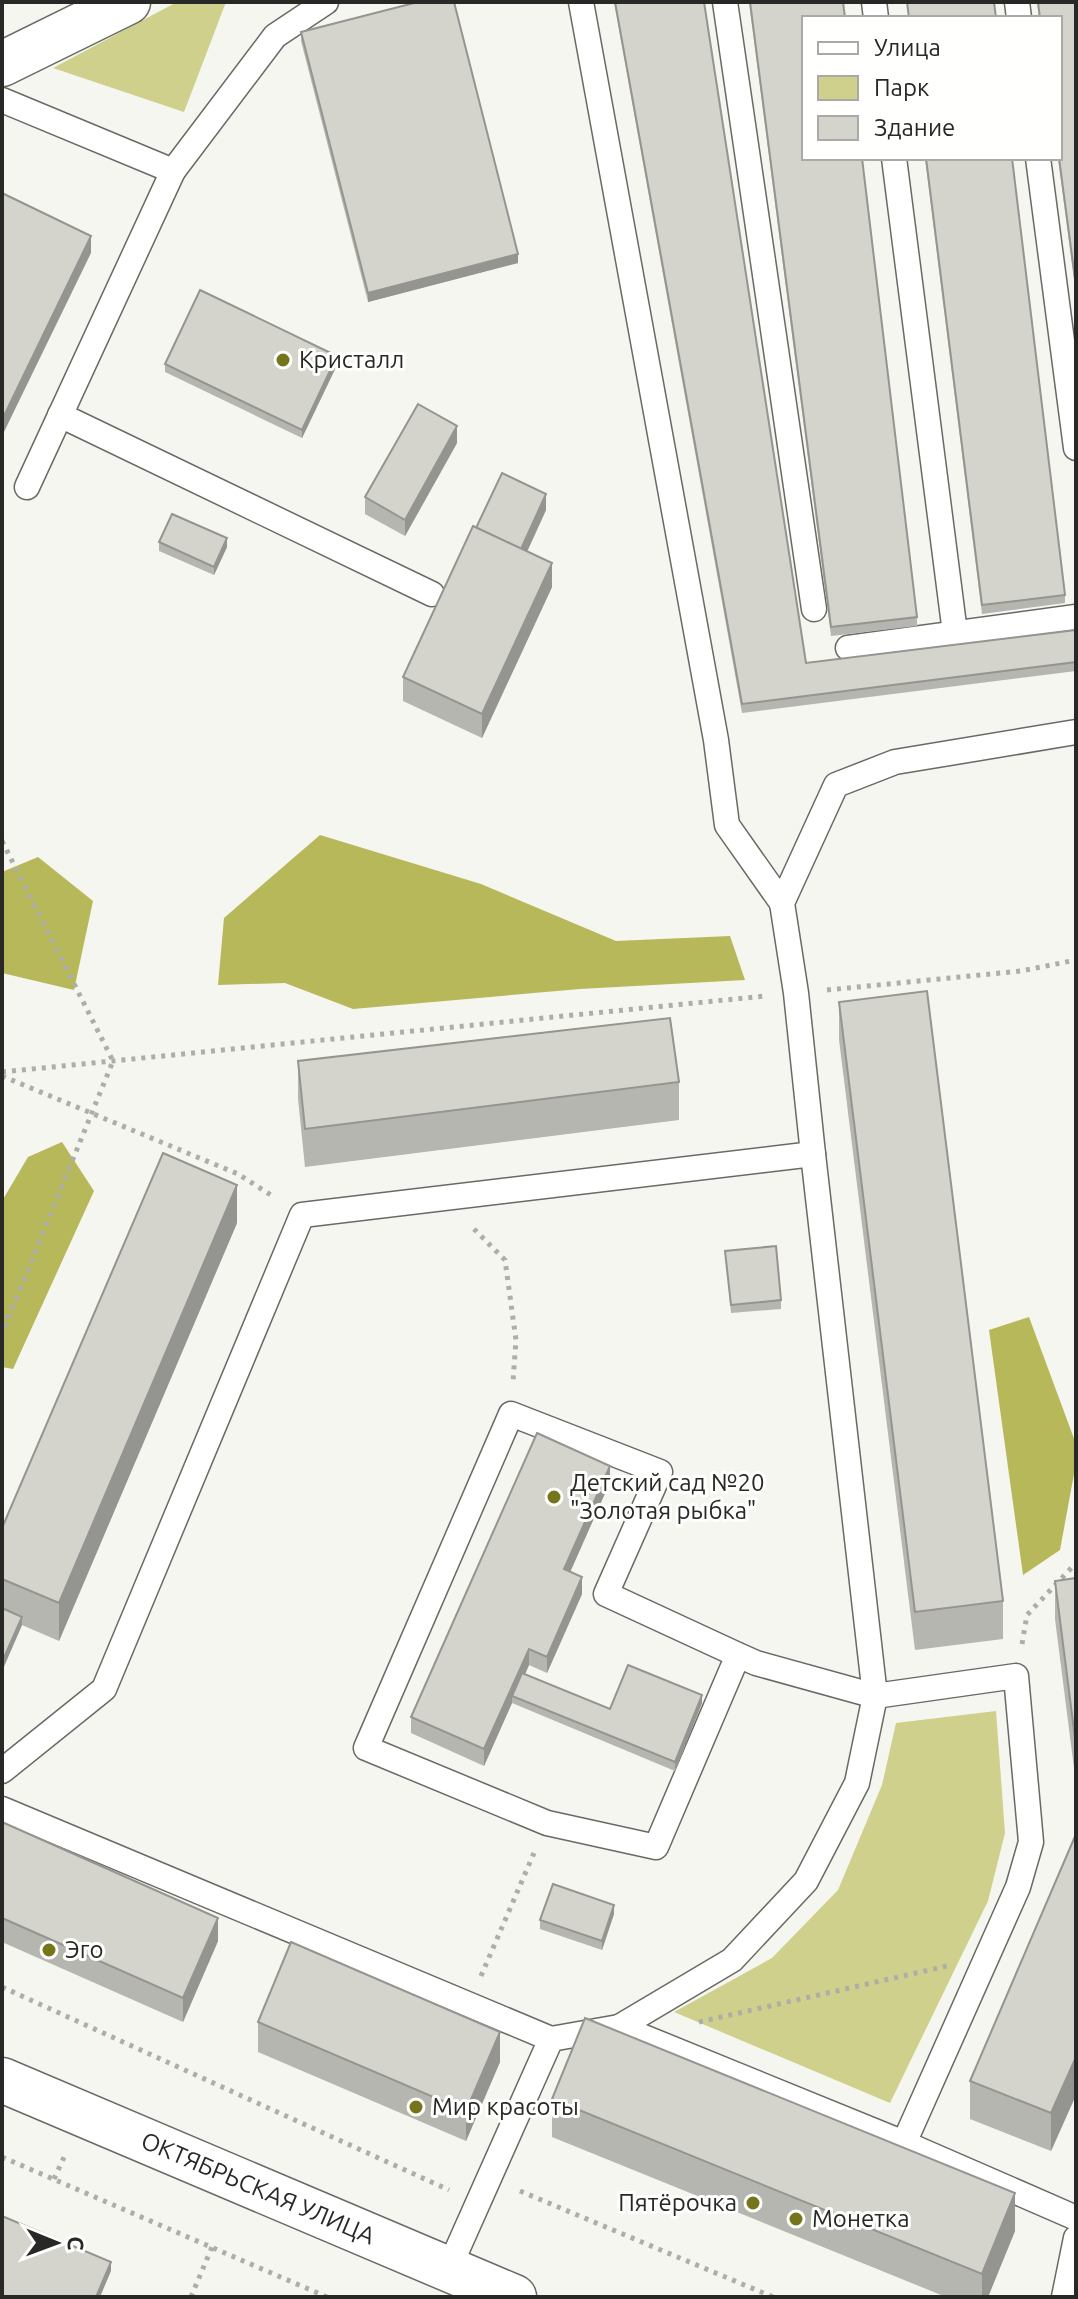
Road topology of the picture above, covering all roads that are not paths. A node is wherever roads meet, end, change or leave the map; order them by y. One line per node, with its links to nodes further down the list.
1 (128, 2): 5 (street)
2 (326, 2): 9 (lane)
3 (581, 2): 19 (lane)
4 (725, 2): 14 (lane)
5 (2, 64)
6 (2, 100): 9 (lane)
7 (894, 160): 16 (lane)
8 (1038, 160): 11 (lane)
9 (173, 171): 10 (lane)
10 (60, 415): 12 (lane); 13 (lane)
11 (1076, 448)
12 (27, 487)
13 (432, 594)
14 (814, 609)
15 (1076, 617): 16 (lane)
16 (955, 633): 17 (lane)
17 (848, 648)
18 (1076, 732): 19 (lane)
19 (782, 903): 20 (lane)
20 (813, 1154): 22 (lane); 23 (lane)
21 (738, 1655): 21 (lane); 22 (lane)
22 (875, 1696): 25 (lane); 28 (lane)
23 (2, 1771)
24 (2, 1809): 26 (lane)
25 (630, 2031): 26 (lane); 28 (lane)
26 (551, 2039): 31 (lane)
27 (2, 2080): 31 (street, ОКТЯБРЬСКАЯ УЛИЦА)
28 (904, 2143): 29 (lane)
29 (1076, 2218)
30 (1076, 2238): 33 (lane)
31 (449, 2268): 32 (street, ОКТЯБРЬСКАЯ УЛИЦА)
32 (514, 2297)
33 (1064, 2297)

